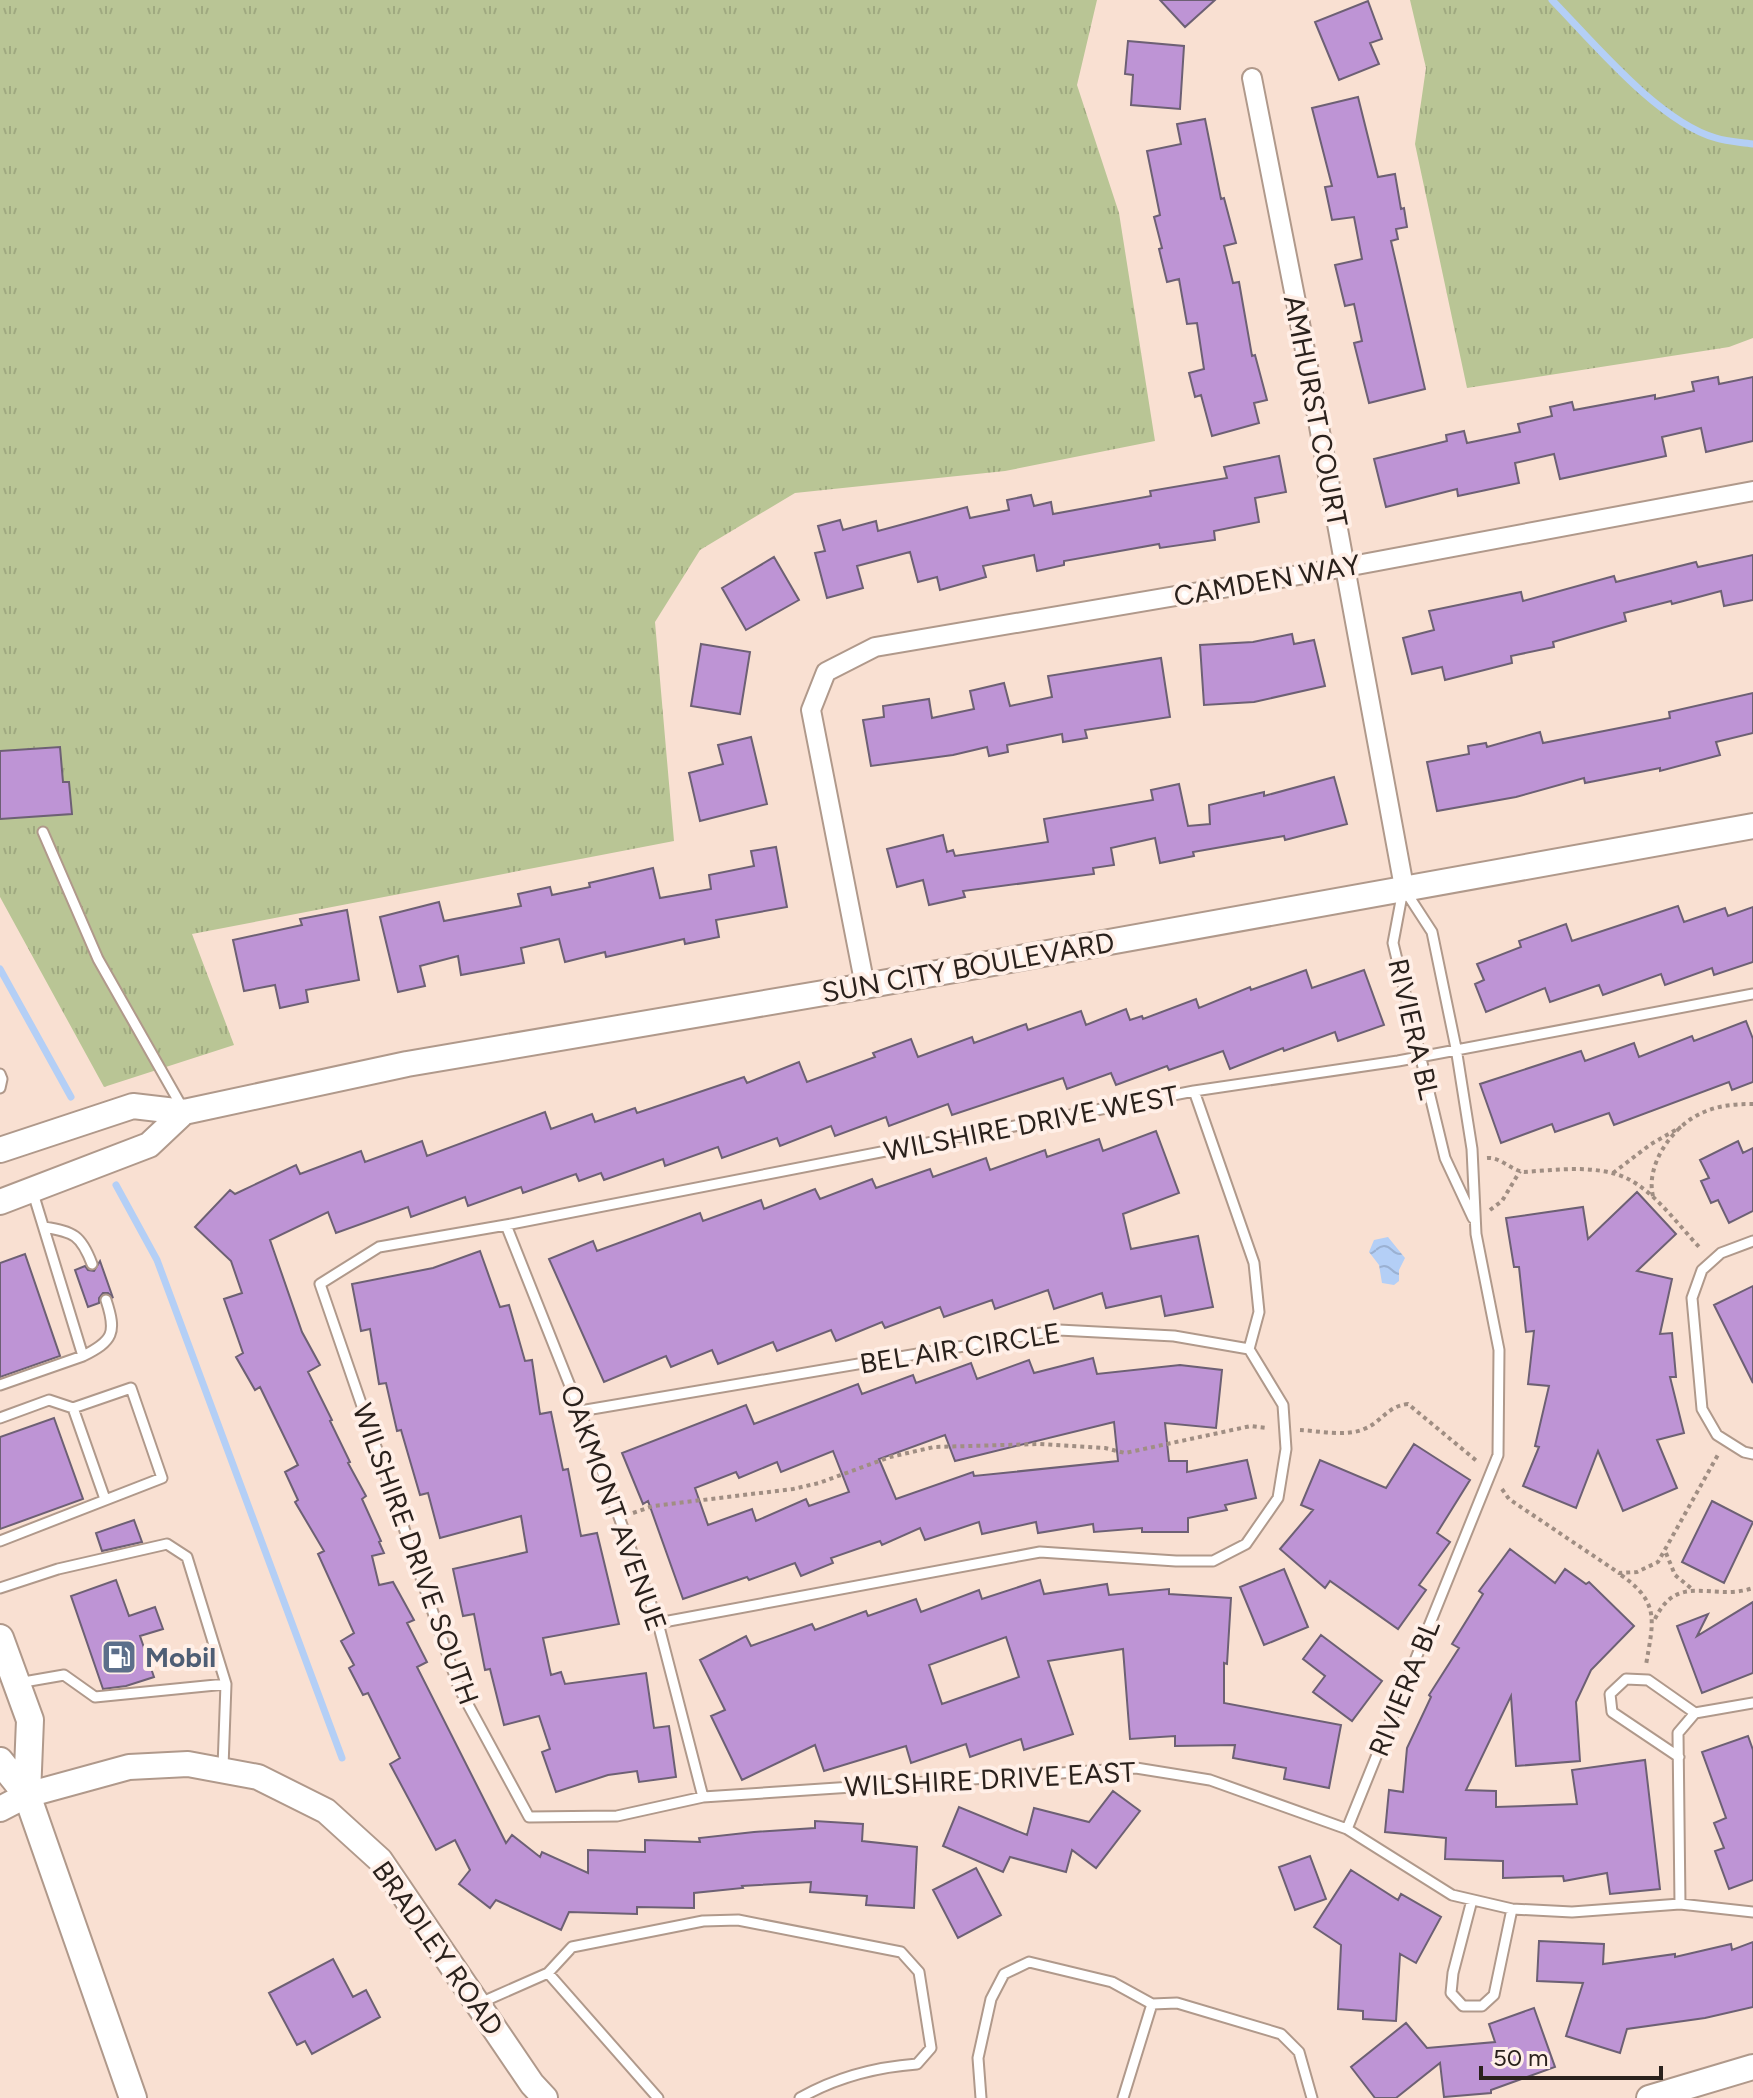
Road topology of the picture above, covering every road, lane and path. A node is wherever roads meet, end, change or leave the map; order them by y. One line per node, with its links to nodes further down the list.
1 (1252, 78): 3 (street, AMHURST COURT)
2 (1753, 491): 3 (street, CAMDEN WAY)
3 (1346, 567): 6 (street, AMHURST COURT); 7 (street, CAMDEN WAY)
4 (1753, 826): 6 (street, SUN CITY BOULEVARD)
5 (43, 832): 15 (lane)
6 (1404, 887): 7 (street, SUN CITY BOULEVARD); 9 (lane, RIVIERA BL); 10 (lane, RIVIERA BL)
7 (865, 986): 15 (street, SUN CITY BOULEVARD)
8 (1753, 994): 9 (lane, WILSHIRE DRIVE WEST)
9 (1456, 1048): 10 (lane, WILSHIRE DRIVE WEST); 18 (lane, RIVIERA BL)
10 (1420, 1056): 13 (lane, WILSHIRE DRIVE WEST); 24 (lane, RIVIERA BL)
11 (0, 1074): 12 (lane)
12 (0, 1088)
13 (1194, 1091): 25 (lane, WILSHIRE DRIVE WEST); 32 (lane)
14 (1753, 1104): 16 (path)
15 (184, 1112): 17 (street, SUN CITY BOULEVARD); 21 (street)
16 (1685, 1125): 20 (path); 22 (path)
17 (0, 1150)
18 (1473, 1159): 19 (path); 24 (lane, RIVIERA BL)
19 (1520, 1171): 20 (path); 24 (path)
20 (1613, 1173): 22 (path)
21 (32, 1189): 23 (street); 26 (lane)
22 (1653, 1199): 28 (path)
23 (0, 1202)
24 (1475, 1221): 41 (lane, RIVIERA BL)
25 (506, 1225): 30 (lane, WILSHIRE DRIVE WEST); 36 (lane, OAKMONT AVENUE)
26 (44, 1227): 29 (lane); 33 (lane)
27 (1753, 1241): 28 (lane)
28 (1712, 1261): 39 (lane)
29 (92, 1264)
30 (320, 1284): 64 (lane, WILSHIRE DRIVE SOUTH)
31 (106, 1300): 33 (lane)
32 (1249, 1349): 36 (lane, BEL AIR CIRCLE); 38 (lane)
33 (83, 1356): 34 (lane)
34 (0, 1385)
35 (73, 1408): 37 (lane); 42 (lane); 42 (lane)
36 (580, 1411): 43 (lane, OAKMONT AVENUE)
37 (0, 1418)
38 (1285, 1429): 41 (path); 43 (path); 51 (lane)
39 (1726, 1440): 40 (lane); 45 (path)
40 (1753, 1454)
41 (1490, 1476): 46 (path); 65 (lane, RIVIERA BL)
42 (105, 1499): 44 (lane)
43 (619, 1518): 51 (lane, OAKMONT AVENUE)
44 (0, 1541)
45 (1665, 1550): 46 (path); 49 (path)
46 (1619, 1573): 50 (path)
47 (0, 1588): 55 (lane)
48 (1753, 1588): 49 (path)
49 (1692, 1589): 50 (path)
50 (1654, 1621): 53 (path)
51 (658, 1623): 62 (lane, OAKMONT AVENUE)
52 (0, 1638): 54 (main road)
53 (1643, 1680): 57 (lane); 58 (lane)
54 (17, 1683): 55 (lane); 61 (main road)
55 (226, 1684): 60 (lane)
56 (1753, 1703): 57 (lane)
57 (1695, 1713): 58 (lane)
58 (1679, 1757): 67 (lane)
59 (0, 1761): 61 (main road)
60 (223, 1770): 61 (street, BRADLEY ROAD); 71 (street, BRADLEY ROAD)
61 (27, 1795): 63 (street, BRADLEY ROAD); 75 (main road)
62 (703, 1797): 64 (lane, WILSHIRE DRIVE EAST); 65 (lane, WILSHIRE DRIVE EAST)
63 (0, 1809)
64 (529, 1817)
65 (1347, 1829): 66 (lane, WILSHIRE DRIVE EAST)
66 (1472, 1900): 68 (lane, WILSHIRE DRIVE EAST); 68 (lane)
67 (1680, 1904): 68 (lane, WILSHIRE DRIVE EAST); 69 (lane, WILSHIRE DRIVE EAST)
68 (1512, 1909)
69 (1753, 1912)
70 (548, 1973): 71 (lane); 76 (lane); 77 (lane)
71 (478, 2004): 74 (street, BRADLEY ROAD)
72 (1152, 2004): 78 (lane); 79 (lane); 80 (lane)
73 (1753, 2067): 81 (street)
74 (534, 2091)
75 (133, 2098)
76 (658, 2098)
77 (800, 2098)
78 (981, 2098)
79 (1123, 2098)
80 (1312, 2098)
81 (1649, 2098)

